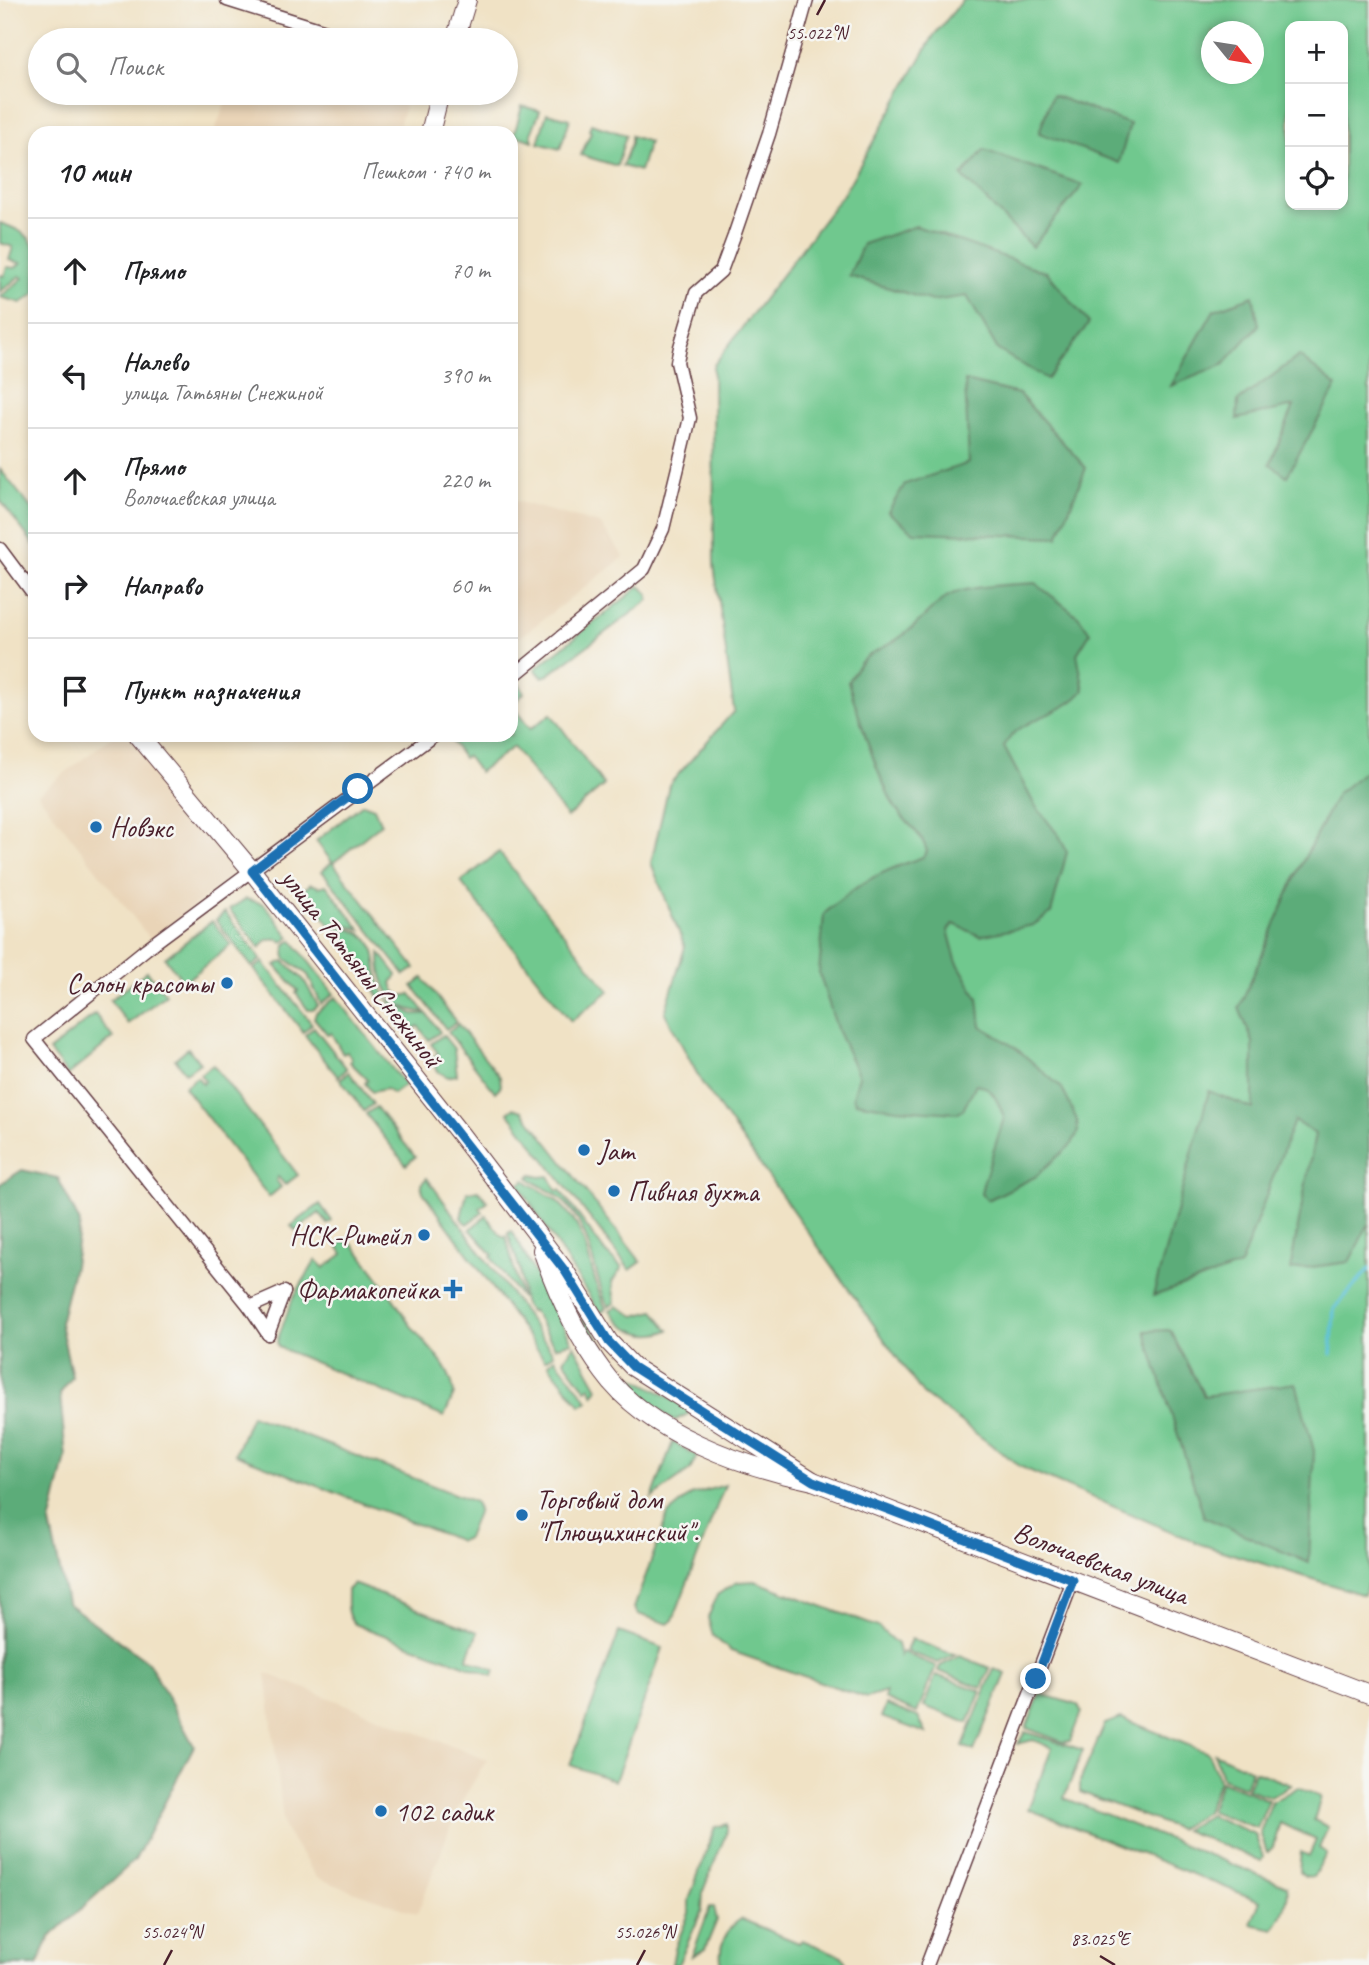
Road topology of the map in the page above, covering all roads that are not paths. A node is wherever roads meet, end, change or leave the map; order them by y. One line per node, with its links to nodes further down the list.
1 (227, 0): 4 (street)
2 (467, 0): 5 (street)
3 (807, 0): 10 (street)
4 (317, 28)
5 (459, 28)
6 (437, 105): 7 (street)
7 (431, 126)
8 (0, 549): 9 (street)
9 (28, 587)
10 (518, 672)
11 (144, 742): 13 (street, улица Татьяны Снежиной)
12 (425, 742): 13 (street)
13 (252, 871): 14 (street, улица Татьяны Снежиной); 15 (street)
14 (539, 1240): 16 (street, улица Татьяны Снежиной); 17 (street, улица Татьяны Снежиной)
15 (250, 1307)
16 (707, 1412): 18 (street, Волочаевская улица)
17 (672, 1432): 18 (street, Волочаевская улица)
18 (813, 1481): 19 (street, Волочаевская улица)
19 (1073, 1580): 20 (street, Волочаевская улица); 21 (street)
20 (1369, 1694)
21 (927, 1965)

